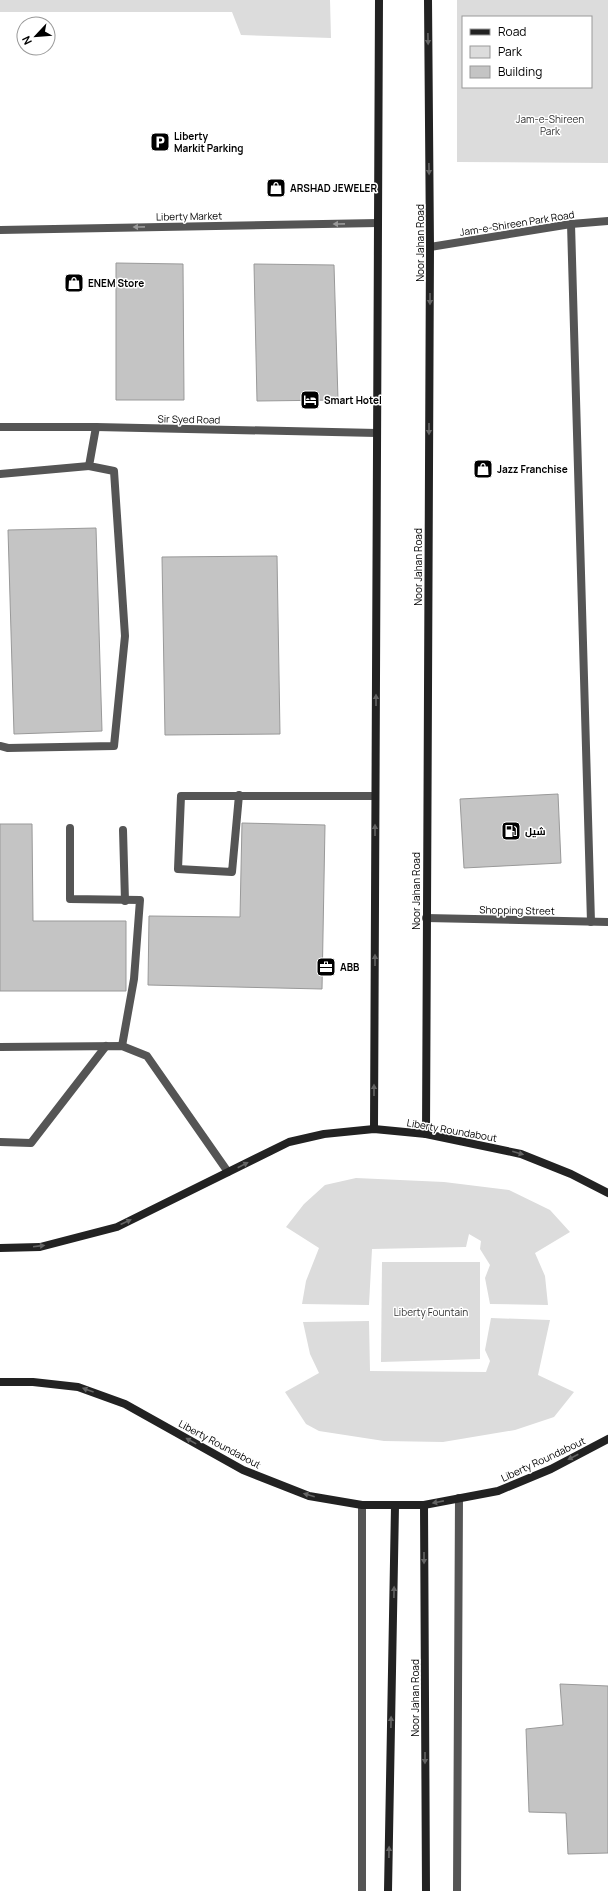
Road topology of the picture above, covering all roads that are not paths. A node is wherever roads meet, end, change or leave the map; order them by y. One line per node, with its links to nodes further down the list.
1 (379, 0): 4 (street)
2 (428, 0): 7 (street, Noor Jahan Road, one-way to 7)
3 (608, 221): 5 (street, Jam-e-Shireen Park Road)
4 (378, 223): 6 (street, Liberty Market, one-way to 6); 10 (street)
5 (571, 224): 7 (street, Jam-e-Shireen Park Road); 20 (street)
6 (0, 230)
7 (430, 247): 19 (street, Noor Jahan Road, one-way to 19)
8 (0, 427): 9 (street, Sir Syed Road)
9 (96, 427): 10 (street, Sir Syed Road); 11 (street)
10 (377, 433): 15 (street, one-way to 10)
11 (89, 466): 12 (street); 13 (street)
12 (0, 474)
13 (0, 746)
14 (239, 795): 14 (street); 15 (street)
15 (375, 796): 25 (street, one-way to 15)
16 (70, 828): 18 (street)
17 (123, 830): 18 (street)
18 (125, 901): 23 (street)
19 (426, 918): 20 (street, Shopping Street); 26 (street, Noor Jahan Road)
20 (591, 922): 21 (street, Shopping Street)
21 (608, 922)
22 (106, 1046): 23 (street); 24 (street); 27 (street)
23 (122, 1046): 28 (street)
24 (0, 1048)
25 (374, 1130): 26 (street, Liberty Roundabout); 28 (street, Liberty Roundabout, one-way to 25)
26 (426, 1134): 29 (street, Liberty Roundabout, one-way to 29)
27 (0, 1142)
28 (228, 1172): 30 (street, Liberty Roundabout, one-way to 28)
29 (608, 1193)
30 (0, 1248)
31 (0, 1382): 34 (street, Liberty Roundabout, one-way to 31)
32 (608, 1439): 33 (street, Liberty Roundabout, one-way to 33)
33 (459, 1498): 35 (street, Liberty Roundabout, one-way to 35); 40 (street)
34 (362, 1505): 36 (street, Liberty Roundabout); 37 (street)
35 (424, 1505): 36 (street, Liberty Roundabout); 39 (street, Noor Jahan Road, one-way to 39)
36 (395, 1506): 38 (street, one-way to 36)
37 (362, 1891)
38 (388, 1891)
39 (426, 1891)
40 (457, 1891)

